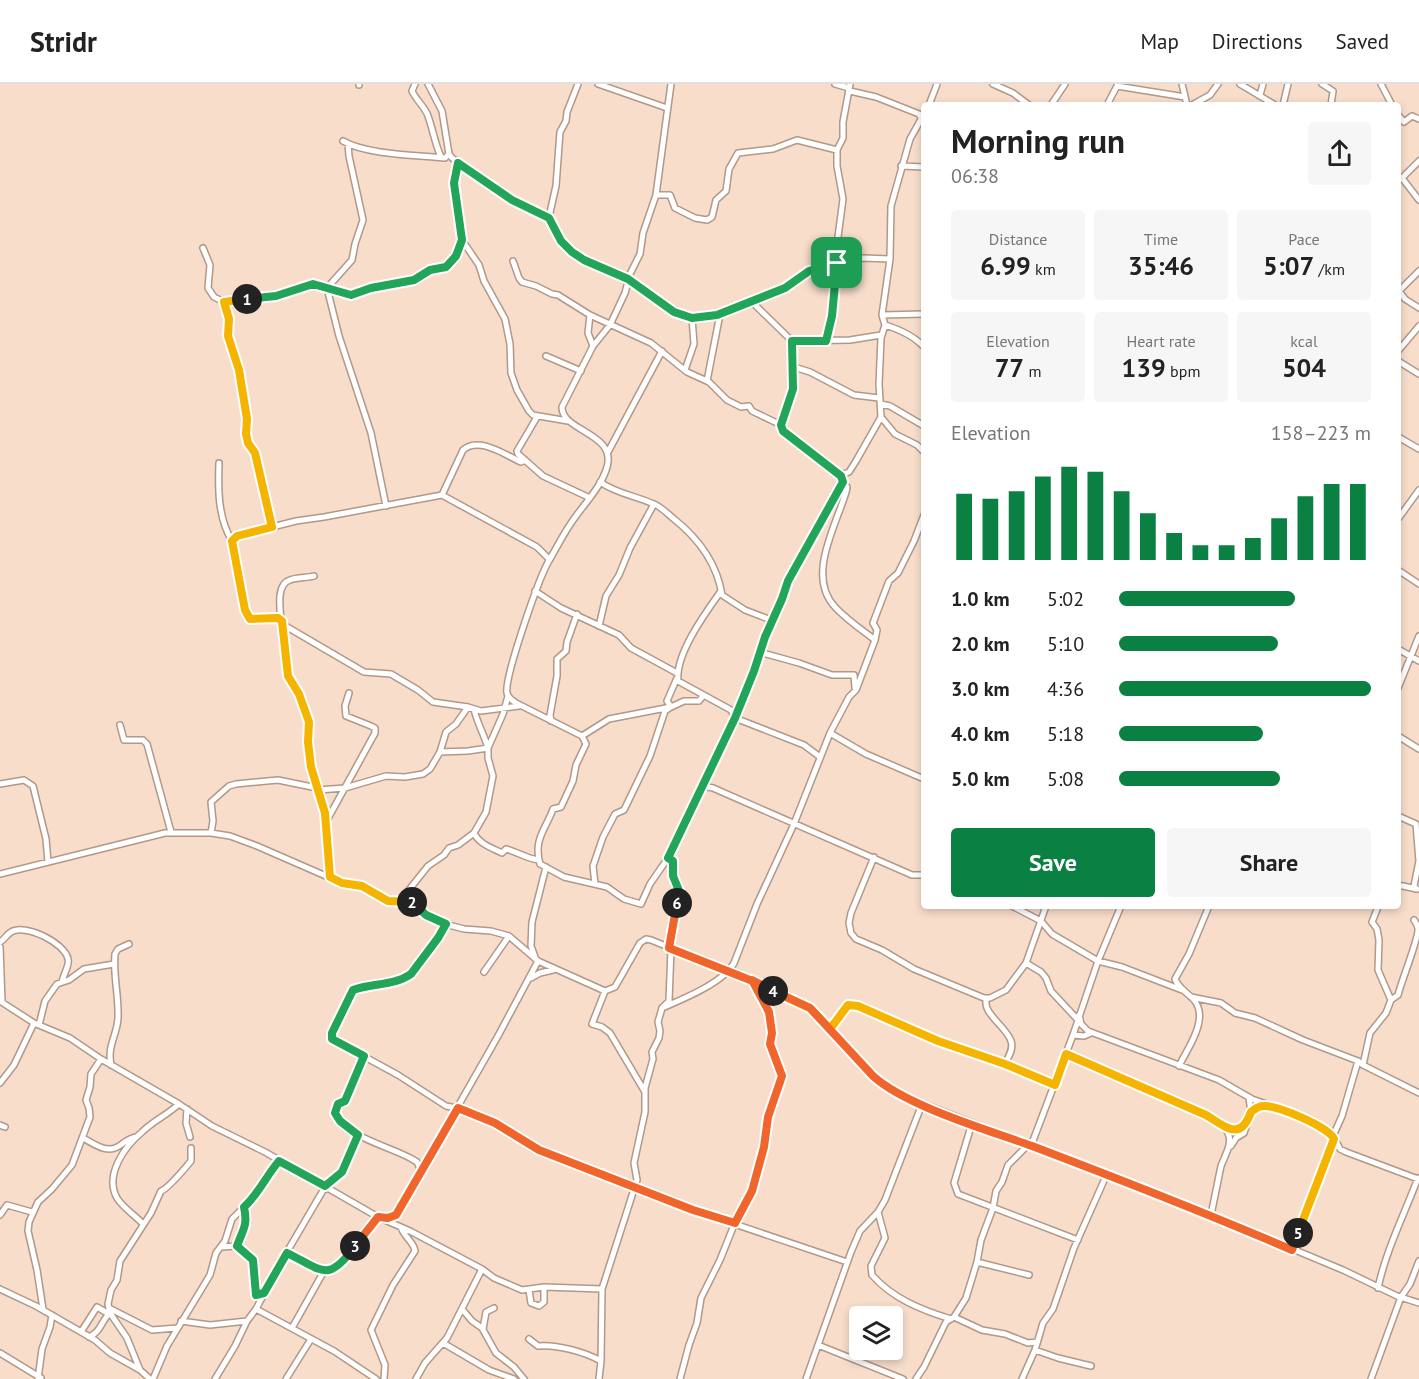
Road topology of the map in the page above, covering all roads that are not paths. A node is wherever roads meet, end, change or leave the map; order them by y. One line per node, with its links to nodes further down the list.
1 (415, 84): 38 (street)
2 (428, 84): 37 (street)
3 (578, 84): 47 (street)
4 (598, 84): 31 (street)
5 (671, 84): 31 (street)
6 (835, 84): 18 (street)
7 (937, 84): 21 (street)
8 (993, 84): 22 (street)
9 (1065, 84): 23 (street)
10 (1182, 84): 20 (street)
11 (1218, 84): 26 (street)
12 (1240, 84): 19 (street)
13 (1263, 84): 19 (street)
14 (1288, 84): 28 (street)
15 (1322, 84): 29 (street)
16 (1381, 84): 30 (street)
17 (1117, 85): 20 (street); 24 (street)
18 (850, 88): 32 (street); 36 (street)
19 (1260, 95): 27 (street)
20 (1185, 97): 25 (street)
21 (930, 102)
22 (1025, 102)
23 (1053, 102)
24 (1108, 102)
25 (1186, 102)
26 (1197, 102)
27 (1270, 102)
28 (1284, 102)
29 (1331, 102)
30 (1390, 102)
31 (667, 108): 45 (street)
32 (921, 115)
33 (921, 118): 41 (street)
34 (1401, 119): 35 (street)
35 (1419, 119)
36 (837, 150): 45 (street); 52 (street)
37 (449, 154): 38 (street); 40 (street)
38 (441, 157): 56 (street)
39 (1419, 161): 43 (street)
40 (458, 163): 47 (street); 48 (street)
41 (901, 166): 42 (street); 50 (street)
42 (921, 167)
43 (1401, 176)
44 (1401, 178): 46 (street)
45 (656, 195): 54 (street)
46 (1419, 200)
47 (549, 218): 54 (street)
48 (462, 240): 56 (street); 84 (street)
49 (203, 248): 58 (street)
50 (890, 260): 52 (street); 64 (street)
51 (513, 261): 63 (street)
52 (837, 263): 59 (street); 71 (street)
53 (1419, 271): 55 (street)
54 (628, 279): 65 (street); 66 (street)
55 (1401, 286)
56 (327, 288): 58 (street); 101 (street)
57 (1401, 295): 60 (street)
58 (224, 302): 104 (street)
59 (751, 302): 61 (street); 70 (street)
60 (1419, 309)
61 (720, 312): 65 (street); 82 (street)
62 (921, 314): 64 (street)
63 (590, 315): 66 (street); 73 (street)
64 (882, 315): 67 (street)
65 (692, 318): 79 (street)
66 (610, 325): 73 (street); 75 (street)
67 (885, 325): 69 (street); 72 (street)
68 (1419, 326): 74 (street)
69 (882, 334): 71 (street); 83 (street)
70 (792, 341): 71 (street); 78 (street)
71 (826, 341)
72 (921, 344)
73 (593, 346): 80 (street)
74 (1401, 347)
75 (662, 351): 79 (street); 92 (street)
76 (546, 356): 80 (street)
77 (1401, 363): 81 (street)
78 (794, 367): 83 (street); 88 (street)
79 (685, 370): 82 (street)
80 (581, 371): 86 (street)
81 (1419, 374)
82 (707, 381): 88 (street)
83 (880, 401): 85 (street); 87 (street)
84 (537, 417): 86 (street); 93 (street)
85 (880, 417): 91 (street); 95 (street)
86 (569, 421): 92 (street)
87 (921, 424)
88 (781, 425): 95 (street)
89 (1401, 439): 90 (street)
90 (1419, 449)
91 (921, 450)
92 (608, 452): 96 (street)
93 (525, 460): 98 (street); 99 (street)
94 (219, 464): 105 (street)
95 (842, 479): 114 (street); 117 (street)
96 (600, 482): 99 (street); 100 (street)
97 (1419, 490): 102 (street)
98 (442, 495): 101 (street); 106 (street)
99 (590, 498): 106 (street)
100 (654, 504): 111 (street); 115 (street)
101 (386, 506): 104 (street)
102 (1401, 511)
103 (921, 523): 117 (street)
104 (272, 527): 105 (street)
105 (232, 541): 113 (street)
106 (549, 559): 110 (street)
107 (1401, 572): 109 (street)
108 (314, 576): 113 (street)
109 (1419, 584)
110 (535, 591): 112 (street); 126 (street)
111 (721, 591): 114 (street); 122 (street)
112 (577, 614): 115 (street); 133 (street)
113 (282, 622): 130 (street); 146 (street)
114 (771, 622): 119 (street)
115 (599, 626): 122 (street)
116 (1419, 636): 120 (street)
117 (875, 640): 124 (street)
118 (1401, 651): 120 (street)
119 (759, 652): 124 (street); 132 (street)
120 (1410, 656): 121 (street); 123 (street)
121 (1419, 662)
122 (677, 675): 127 (street); 129 (street)
123 (1401, 680)
124 (856, 690): 135 (street)
125 (349, 693): 145 (street)
126 (508, 696): 128 (street); 131 (street)
127 (703, 696): 129 (street); 132 (street)
128 (521, 706): 131 (street); 133 (street)
129 (671, 707): 136 (street); 161 (street)
130 (471, 708): 131 (street); 138 (street); 140 (street)
131 (504, 708): 138 (street)
132 (735, 718): 141 (street); 144 (street)
133 (551, 721): 136 (street)
134 (120, 725): 150 (street)
135 (830, 733): 141 (street); 142 (street)
136 (582, 736): 155 (street)
137 (1401, 738): 139 (street)
138 (488, 748): 140 (street); 152 (street)
139 (1419, 749)
140 (440, 752): 145 (street)
141 (820, 757): 149 (street)
142 (921, 778)
143 (0, 784): 156 (street)
144 (702, 786): 149 (street); 154 (street)
145 (345, 788): 146 (street); 148 (street)
146 (318, 789): 148 (street); 151 (street)
147 (1401, 817): 163 (street)
148 (326, 823): 160 (street)
149 (794, 824): 153 (street); 183 (street)
150 (171, 832): 151 (street); 156 (street)
151 (211, 833): 160 (street)
152 (474, 833): 155 (street); 164 (street)
153 (874, 857): 159 (street); 191 (street)
154 (668, 858): 161 (street); 177 (street)
155 (539, 860): 157 (street)
156 (48, 862): 158 (street)
157 (546, 867): 161 (street); 178 (street)
158 (0, 874)
159 (921, 875)
160 (330, 877): 164 (street)
161 (595, 884)
162 (1401, 886): 163 (street)
163 (1417, 889)
164 (400, 901): 172 (street)
165 (1018, 909): 171 (street)
166 (1045, 909): 171 (street)
167 (1120, 909): 179 (street)
168 (1208, 909): 188 (street)
169 (1377, 909): 192 (street)
170 (1414, 920): 192 (street)
171 (1041, 921): 179 (street); 180 (street)
172 (446, 924): 173 (street); 201 (street)
173 (509, 936): 178 (street); 184 (street)
174 (0, 942): 187 (street)
175 (129, 944): 181 (street)
176 (0, 947): 193 (street)
177 (670, 949): 183 (street); 189 (street); 194 (street)
178 (537, 960): 182 (street); 185 (street)
179 (1098, 961): 188 (street); 195 (street)
180 (1026, 963): 191 (street); 195 (street)
181 (114, 964): 187 (street); 205 (street)
182 (555, 970): 185 (street); 189 (street)
183 (729, 971): 186 (street); 194 (street)
184 (484, 972)
185 (530, 979): 215 (street)
186 (752, 980): 197 (street); 245 (street)
187 (62, 982): 196 (street)
188 (1182, 990): 190 (street)
189 (605, 991): 210 (street)
190 (1191, 997): 203 (street); 206 (street)
191 (987, 998): 204 (street)
192 (1391, 1000): 203 (street)
193 (1, 1002): 196 (street)
194 (663, 1008): 210 (street)
195 (1078, 1018): 198 (street); 199 (street)
196 (36, 1024): 202 (street); 207 (street)
197 (830, 1029): 204 (street); 213 (street)
198 (1091, 1033): 199 (street); 206 (street)
199 (1073, 1035): 200 (street)
200 (1066, 1054): 208 (street); 220 (street)
201 (364, 1056): 215 (street); 221 (street)
202 (101, 1059): 205 (street); 225 (street)
203 (1361, 1063): 209 (street); 224 (street)
204 (1005, 1064): 208 (street)
205 (111, 1065): 212 (street)
206 (1179, 1066): 211 (street)
207 (0, 1083)
208 (1055, 1085): 226 (street)
209 (1419, 1092)
210 (645, 1093): 236 (street)
211 (1249, 1098): 214 (street); 217 (street)
212 (179, 1104): 216 (street); 222 (street)
213 (922, 1104): 218 (street); 240 (street)
214 (1267, 1105): 217 (street); 224 (street)
215 (458, 1108): 230 (street); 236 (street)
216 (187, 1109): 223 (street); 229 (street)
217 (1251, 1112): 219 (street)
218 (972, 1123): 226 (street); 238 (street)
219 (1246, 1124): 220 (street); 228 (street)
220 (1224, 1127): 228 (street)
221 (358, 1135): 231 (street); 235 (street)
222 (136, 1137): 225 (street); 246 (street)
223 (190, 1137)
224 (1334, 1137): 234 (street); 251 (street)
225 (82, 1138): 239 (street)
226 (1030, 1145): 233 (street); 238 (street)
227 (191, 1148): 246 (street)
228 (1225, 1156): 243 (street)
229 (279, 1161): 235 (street); 237 (street)
230 (427, 1161): 231 (street); 232 (street)
231 (417, 1162): 232 (street)
232 (421, 1171): 242 (street)
233 (1106, 1176): 243 (street); 248 (street)
234 (1418, 1178): 260 (street)
235 (325, 1186): 244 (street); 252 (street)
236 (634, 1187): 245 (street); 262 (street)
237 (244, 1207): 249 (street); 250 (street)
238 (993, 1208): 248 (street); 255 (street)
239 (32, 1212): 241 (street); 268 (street)
240 (878, 1212): 254 (street); 273 (street)
241 (0, 1215)
242 (396, 1215): 244 (street); 247 (street)
243 (1211, 1215): 251 (street)
244 (378, 1217): 247 (street); 257 (street)
245 (735, 1223): 254 (street); 302 (street)
246 (143, 1224): 271 (street)
247 (400, 1226): 256 (street); 297 (street)
248 (1078, 1240): 283 (street)
249 (237, 1246): 250 (street); 264 (street)
250 (220, 1247): 274 (street)
251 (1292, 1250): 260 (street)
252 (287, 1253): 257 (street); 264 (street)
253 (1419, 1261): 265 (street)
254 (847, 1262): 285 (street)
255 (977, 1262): 258 (street); 273 (street)
256 (482, 1269): 263 (street); 270 (street)
257 (324, 1271): 277 (street)
258 (1029, 1275)
259 (544, 1287): 262 (street); 263 (street); 263 (street)
260 (1378, 1288): 265 (street)
261 (0, 1289): 268 (street)
262 (602, 1289): 288 (street)
263 (529, 1290)
264 (264, 1293): 269 (street)
265 (1401, 1297): 266 (street); 307 (street)
266 (1419, 1303)
267 (494, 1308): 278 (street)
268 (43, 1309): 272 (street)
269 (256, 1309): 275 (street); 277 (street)
270 (462, 1309): 278 (street); 284 (street)
271 (109, 1312): 276 (street); 279 (street); 280 (street); 290 (street)
272 (52, 1315): 279 (street); 292 (street)
273 (952, 1318): 283 (street); 305 (street)
274 (181, 1321): 275 (street); 276 (street)
275 (247, 1321): 294 (street)
276 (177, 1328): 293 (street)
277 (292, 1328): 282 (street)
278 (483, 1329): 300 (street)
279 (81, 1332): 280 (street)
280 (89, 1337): 290 (street)
281 (529, 1338): 288 (street)
282 (311, 1340): 295 (street); 296 (street)
283 (1037, 1342): 286 (street)
284 (443, 1343): 298 (street); 299 (street)
285 (818, 1345): 291 (street); 303 (street)
286 (1035, 1350): 289 (street); 306 (street)
287 (0, 1353): 292 (street)
288 (602, 1361): 301 (street)
289 (1091, 1366)
290 (140, 1370): 293 (street)
291 (888, 1376): 304 (street)
292 (40, 1378)
293 (152, 1379)
294 (215, 1379)
295 (286, 1379)
296 (376, 1379)
297 (384, 1379)
298 (416, 1379)
299 (514, 1379)
300 (524, 1379)
301 (599, 1379)
302 (680, 1379)
303 (806, 1379)
304 (903, 1379)
305 (916, 1379)
306 (1022, 1379)
307 (1371, 1379)

